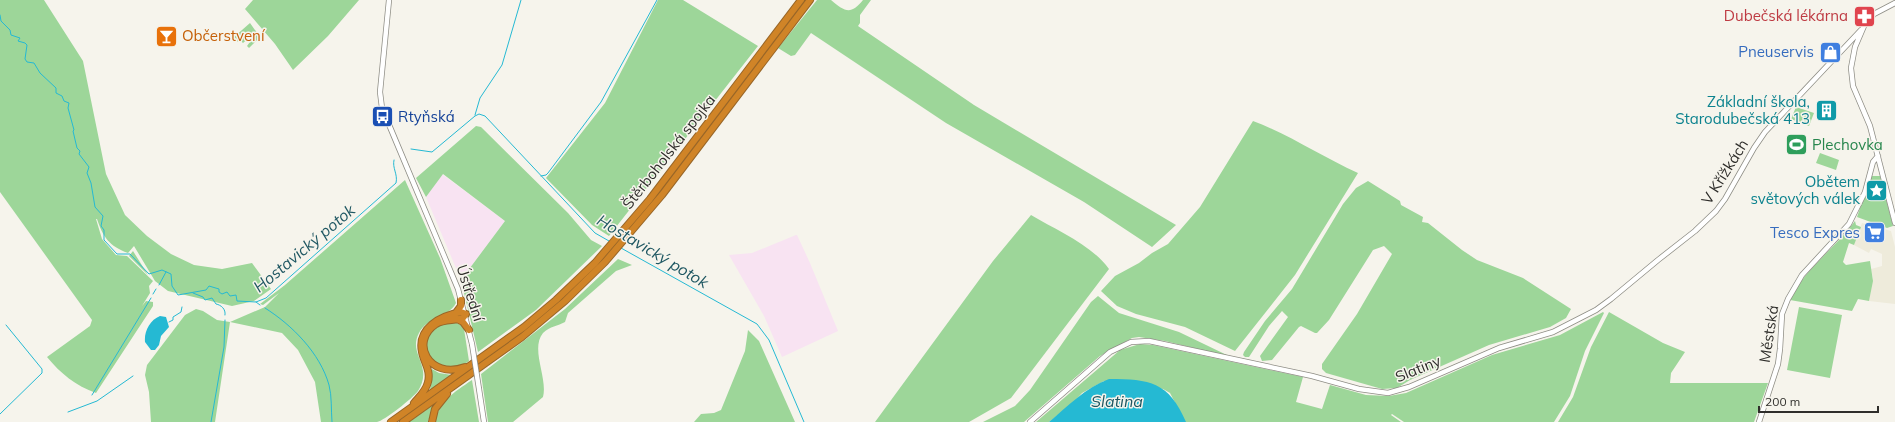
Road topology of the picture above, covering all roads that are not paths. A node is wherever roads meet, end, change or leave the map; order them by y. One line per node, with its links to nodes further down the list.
1 (389, 0): 9 (street, Ústřední)
2 (801, 0): 8 (highway, Štěrboholská spojka)
3 (810, 0): 8 (highway, Štěrboholská spojka)
4 (1895, 3): 5 (street)
5 (1861, 30): 6 (street); 10 (street, V Křížkách)
6 (1878, 156): 7 (street); 22 (street, Městská)
7 (1895, 223)
8 (612, 250): 14 (highway, Štěrboholská spojka); 15 (highway, Štěrboholská spojka)
9 (461, 300): 11 (street, Ústřední); 12 (highway)
10 (1596, 310): 21 (street, Slatiny)
11 (466, 314): 12 (highway); 13 (street, Ústřední)
12 (456, 317): 13 (highway); 14 (highway); 16 (highway)
13 (469, 330): 20 (street, Ústřední, bridge)
14 (481, 359): 16 (highway, Štěrboholská spojka)
15 (457, 384): 18 (highway, Štěrboholská spojka); 19 (highway)
16 (403, 413): 17 (highway, Štěrboholská spojka)
17 (391, 422)
18 (403, 422)
19 (432, 422)
20 (484, 422)
21 (1030, 422)
22 (1759, 422)

